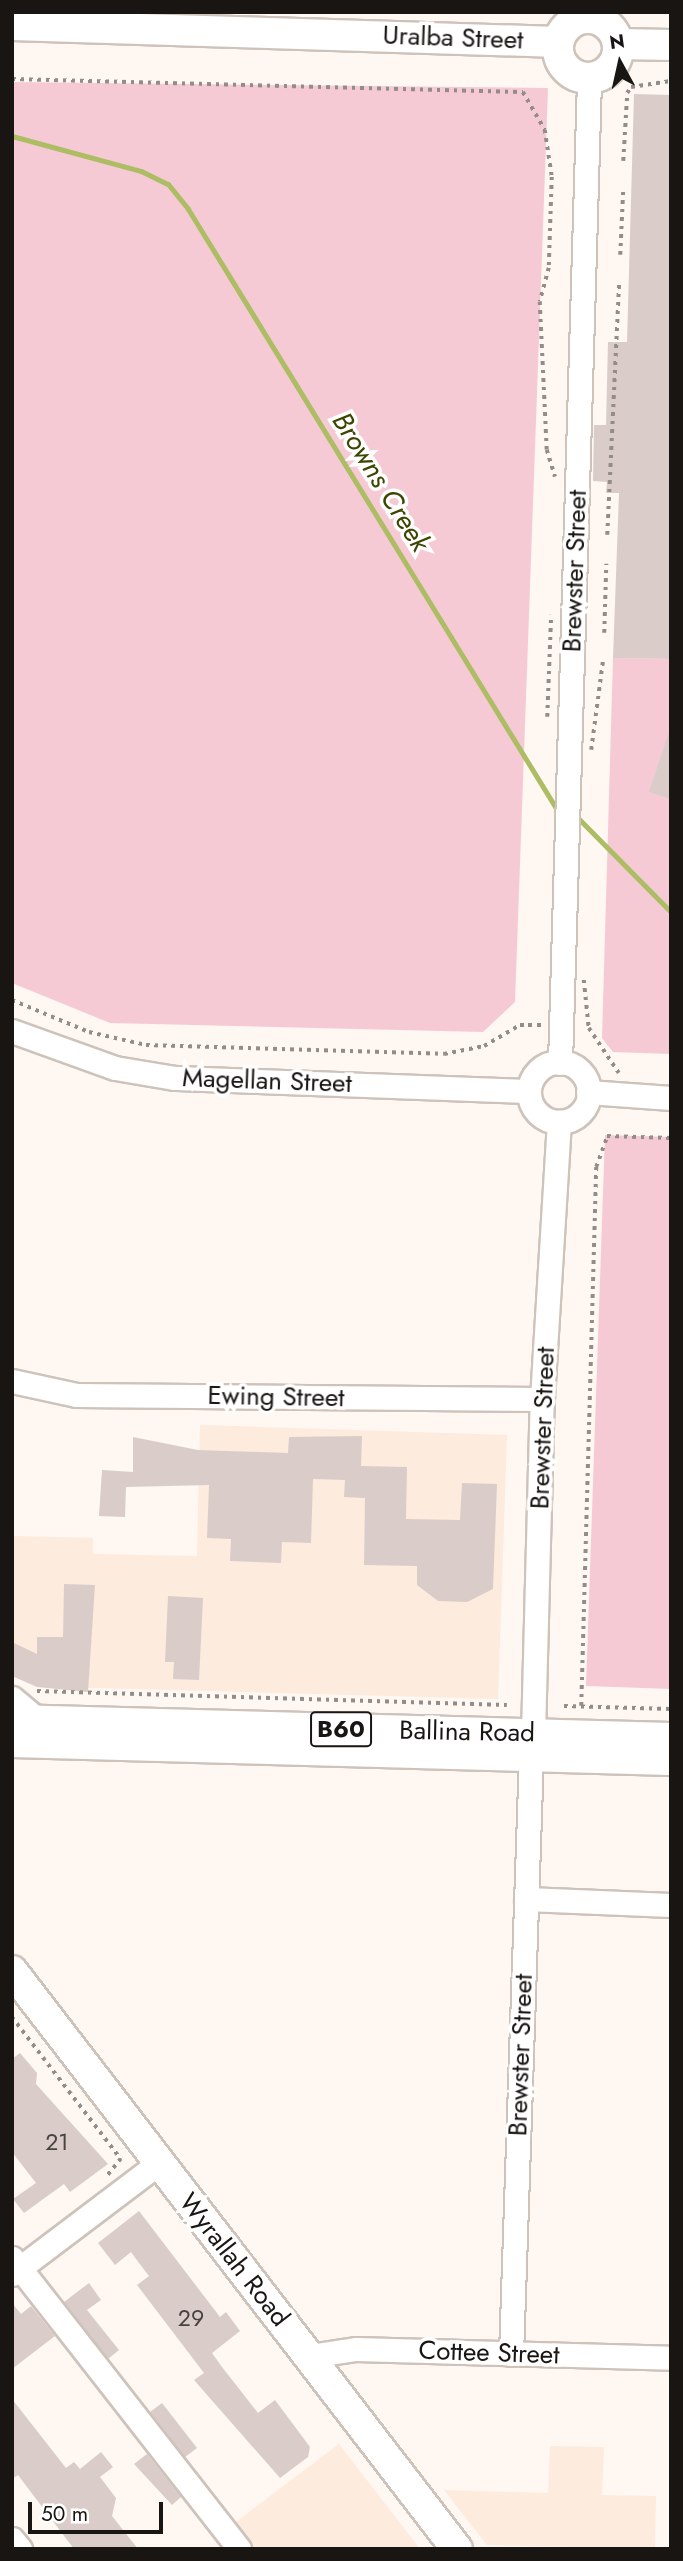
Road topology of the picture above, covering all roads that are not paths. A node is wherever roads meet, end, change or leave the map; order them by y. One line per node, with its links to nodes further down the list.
1 (588, 15): 3 (main road); 4 (main road)
2 (12, 25): 3 (main road, Uralba Street)
3 (558, 42): 6 (main road)
4 (618, 44): 5 (main road); 6 (main road)
5 (671, 45)
6 (589, 78): 8 (street, Brewster Street)
7 (12, 1031): 9 (street, Magellan Street)
8 (559, 1063): 9 (street); 10 (street)
9 (529, 1091): 12 (street)
10 (589, 1092): 11 (street); 12 (street)
11 (671, 1098)
12 (559, 1122): 14 (street, Brewster Street)
13 (12, 1381): 14 (street, Ewing Street)
14 (542, 1399): 19 (street, Brewster Street)
15 (18, 1692): 16 (street)
16 (25, 1720): 19 (main road, Ballina Road / B60)
17 (671, 1738): 19 (main road, Ballina Road / B60)
18 (12, 1742): 19 (main road, Ballina Road / B60)
19 (532, 1745): 20 (main road, Ballina Road / B60); 21 (street, Brewster Street)
20 (671, 1760)
21 (526, 1899): 22 (street); 26 (street, Brewster Street)
22 (671, 1905)
23 (12, 1971): 24 (main road, Wyrallah Road)
24 (159, 2164): 25 (street); 27 (main road, Wyrallah Road)
25 (15, 2267): 31 (street)
26 (511, 2354): 27 (street, Cottee Street); 28 (street, Cottee Street)
27 (309, 2356): 32 (main road, Wyrallah Road)
28 (671, 2358)
29 (12, 2539): 30 (street)
30 (20, 2549)
31 (239, 2549)
32 (457, 2549)

